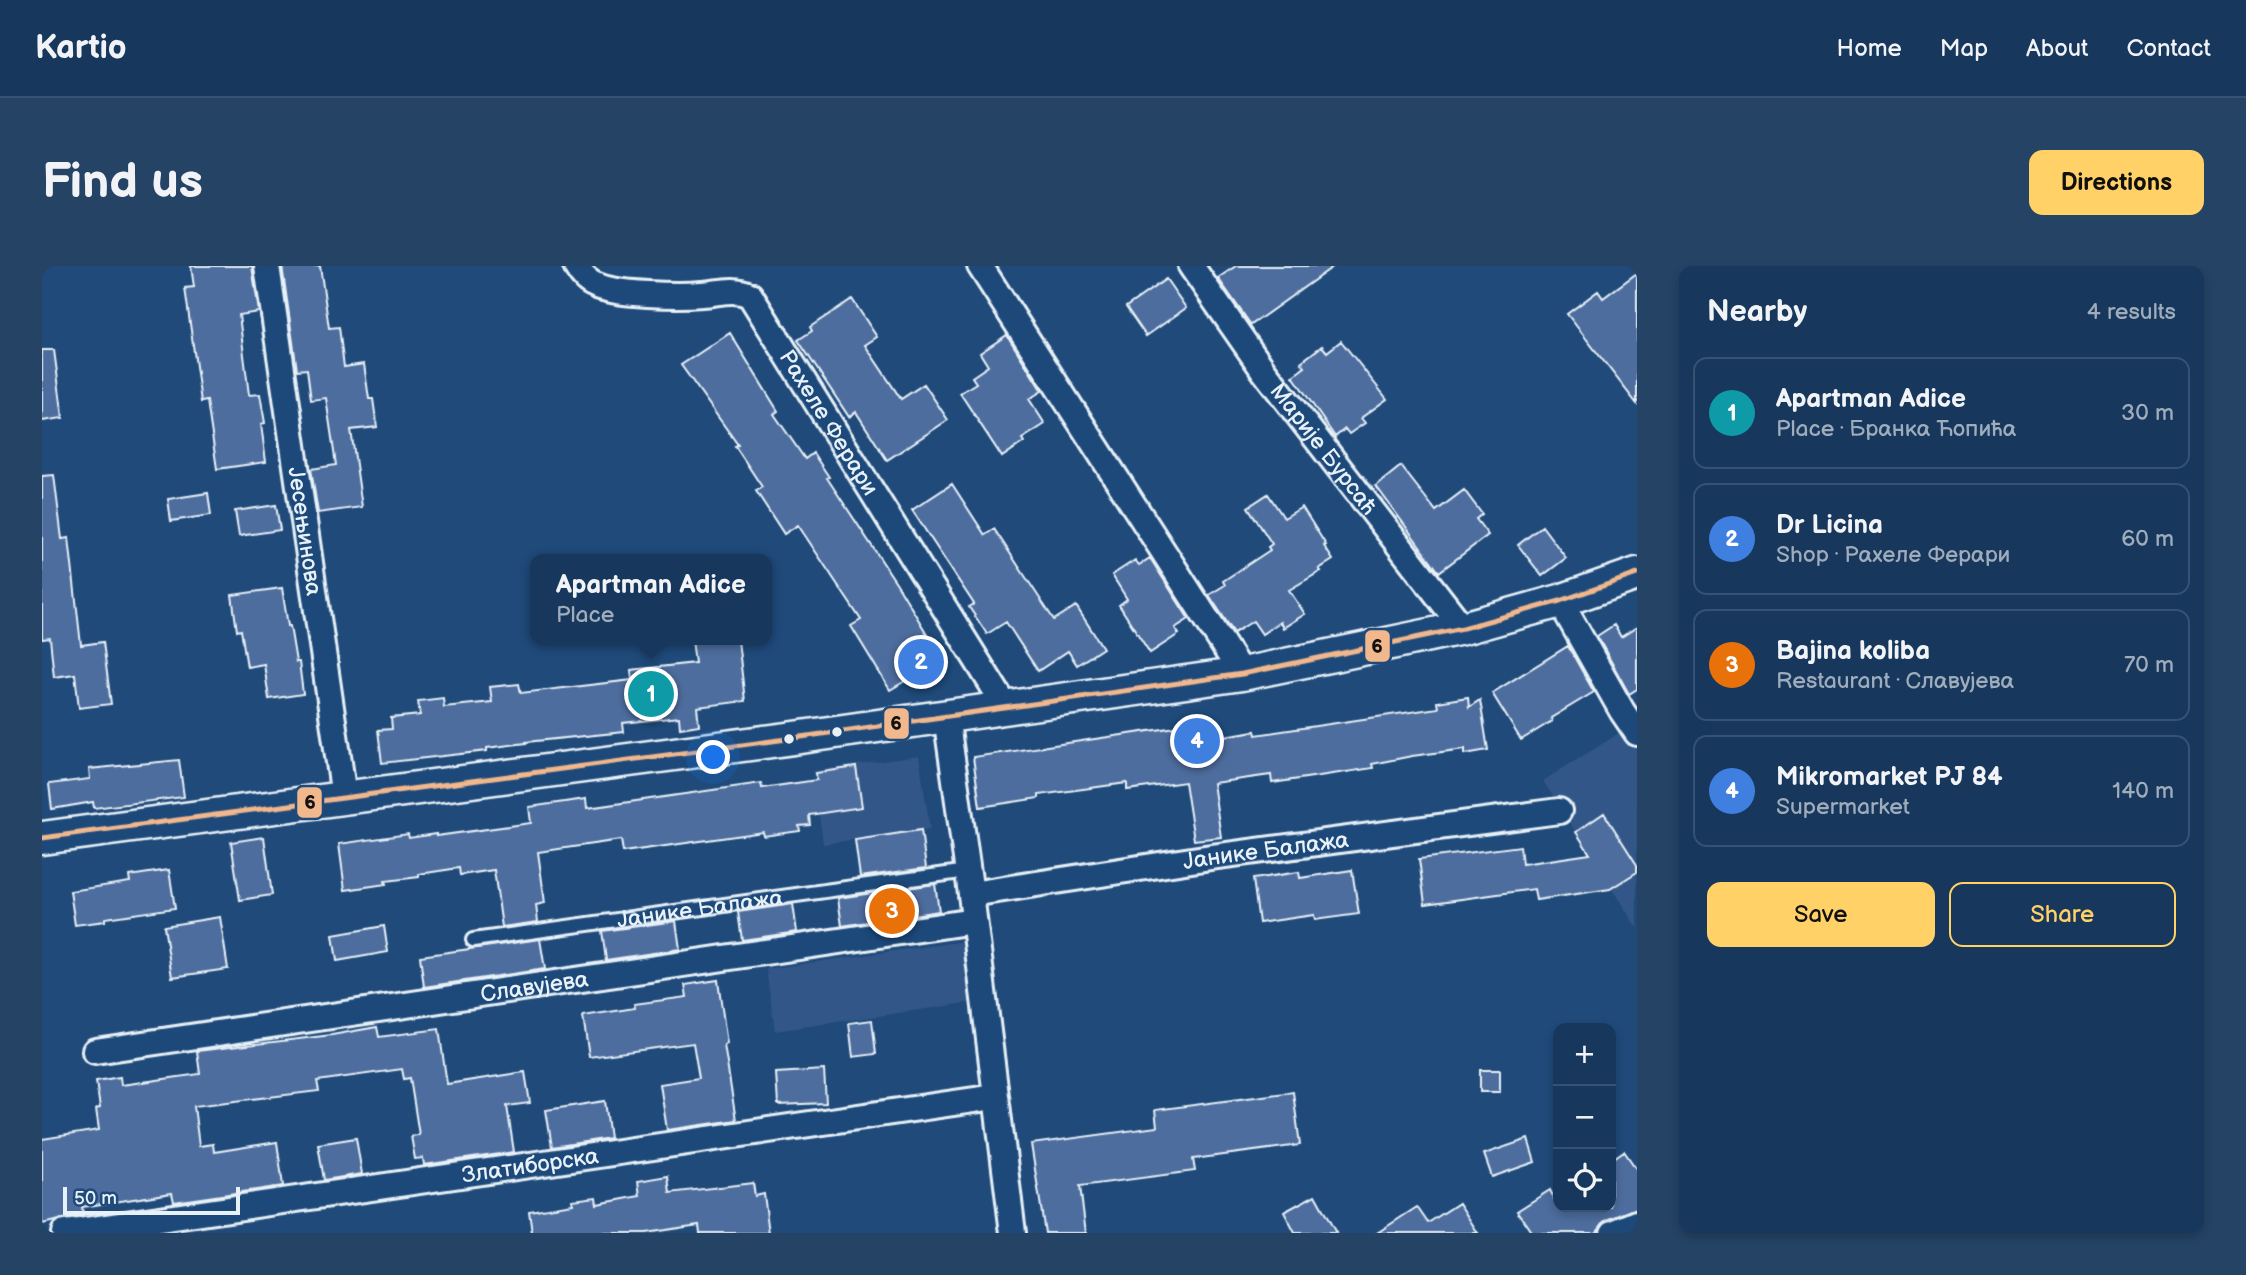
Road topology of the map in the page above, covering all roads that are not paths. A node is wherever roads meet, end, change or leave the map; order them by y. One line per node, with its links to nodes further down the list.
1 (267, 266): 12 (street, Јесењинова)
2 (576, 266): 9 (street, Рахеле Ферари)
3 (980, 266): 8 (street)
4 (1191, 266): 7 (street, Марије Бурсаћ)
5 (1637, 574): 6 (street)
6 (1560, 601): 7 (street); 11 (street)
7 (1463, 628): 8 (street)
8 (1242, 674): 9 (street)
9 (1006, 707): 10 (street)
10 (946, 716): 12 (street); 15 (street)
11 (1637, 733)
12 (344, 797): 14 (street)
13 (1559, 811): 15 (street, Јанике Балажа)
14 (42, 838)
15 (970, 883): 16 (street); 17 (lane, Јанике Балажа)
16 (974, 920): 18 (street, Славујева); 19 (street)
17 (473, 940)
18 (95, 1051)
19 (995, 1097): 21 (street, Златиборска); 22 (street)
20 (1637, 1223): 23 (street)
21 (64, 1233)
22 (1013, 1233)
23 (1613, 1233)

